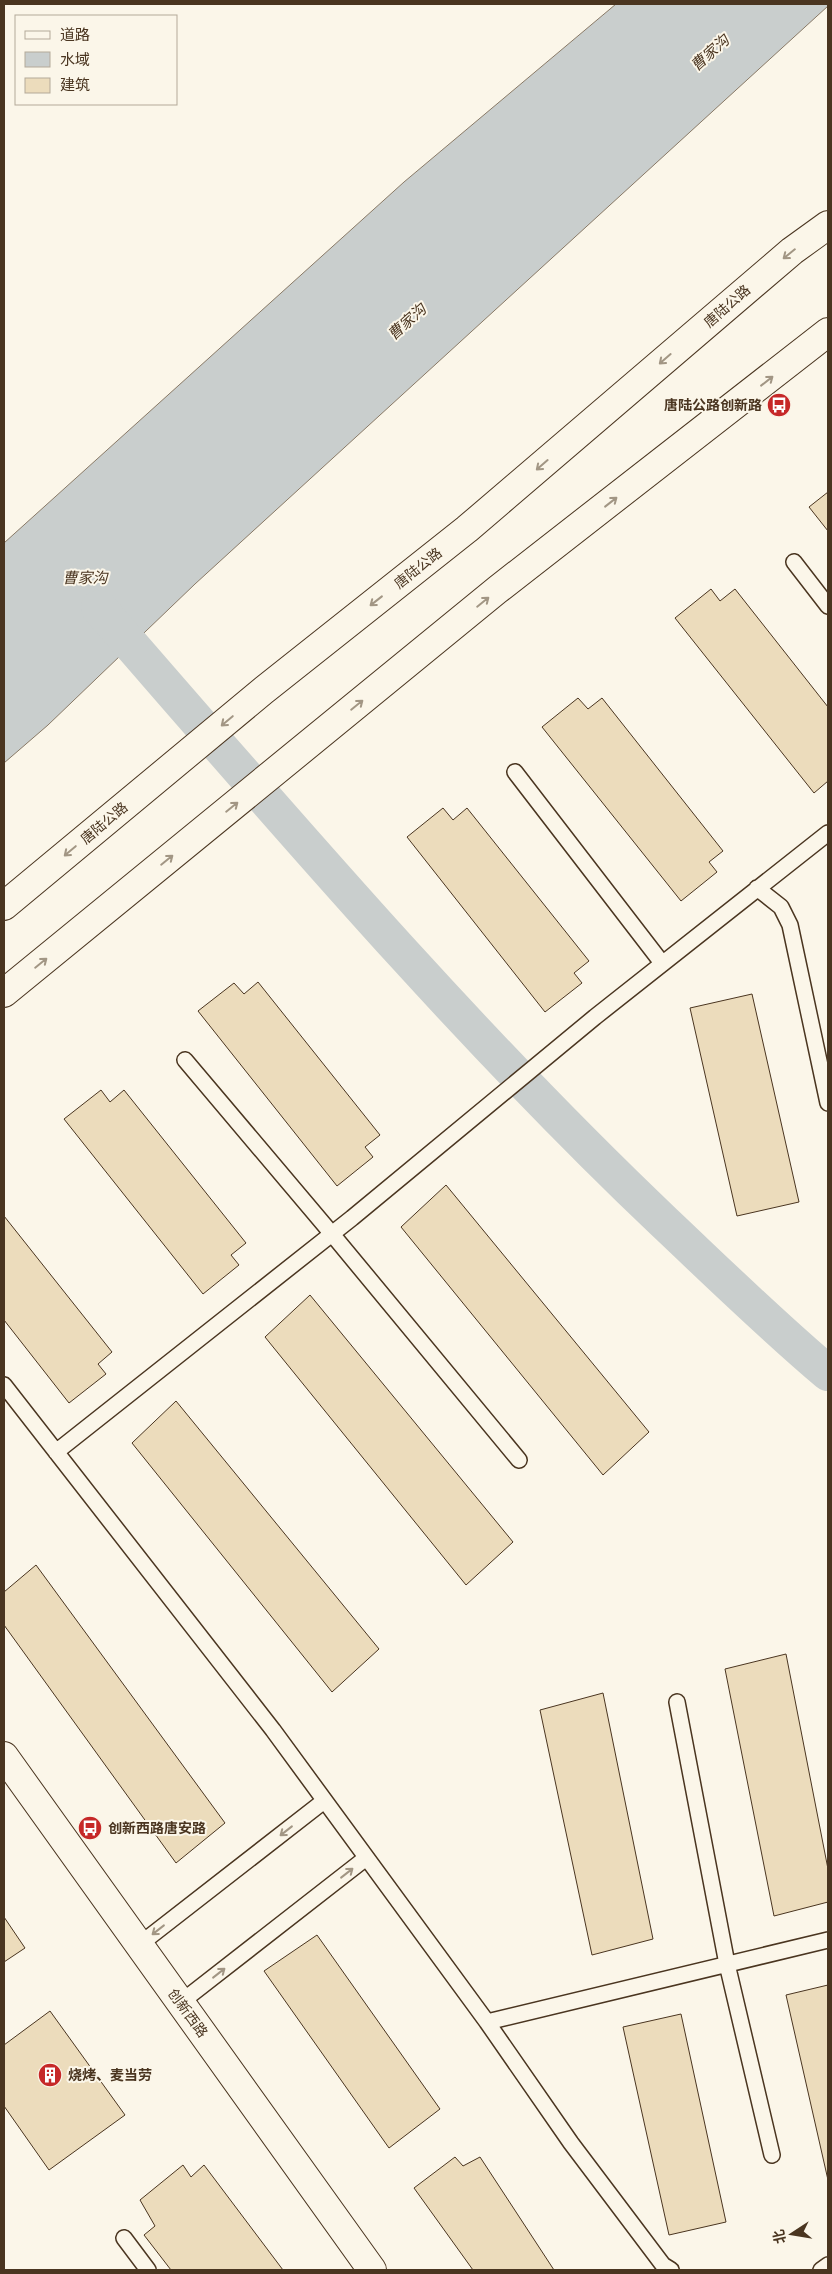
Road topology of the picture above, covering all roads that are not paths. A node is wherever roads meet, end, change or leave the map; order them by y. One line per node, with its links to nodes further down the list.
1 (828, 225): 8 (main road, 唐陆公路, one-way to 8)
2 (828, 332): 10 (main road, one-way to 2)
3 (794, 562): 4 (lane)
4 (828, 606)
5 (515, 772): 9 (lane)
6 (828, 833): 7 (lane)
7 (757, 888): 9 (lane); 12 (lane)
8 (4, 906)
9 (662, 964): 13 (lane)
10 (4, 994)
11 (185, 1060): 13 (lane)
12 (828, 1103)
13 (332, 1234): 15 (lane); 16 (lane)
14 (4, 1385): 15 (lane)
15 (56, 1452): 19 (lane)
16 (519, 1460)
17 (677, 1702): 23 (lane)
18 (4, 1756): 22 (main road, 创新西路)
19 (324, 1800): 20 (lane); 22 (lane, one-way to 22)
20 (366, 1858): 24 (lane, one-way to 20); 25 (lane)
21 (828, 1940): 23 (lane)
22 (139, 1945): 24 (main road, 创新西路)
23 (727, 1964): 25 (lane); 26 (lane)
24 (180, 2003): 30 (main road, 创新西路)
25 (487, 2022): 31 (lane)
26 (772, 2155)
27 (124, 2238): 29 (lane)
28 (828, 2265): 32 (lane)
29 (148, 2270)
30 (372, 2270)
31 (671, 2270)
32 (821, 2270)

